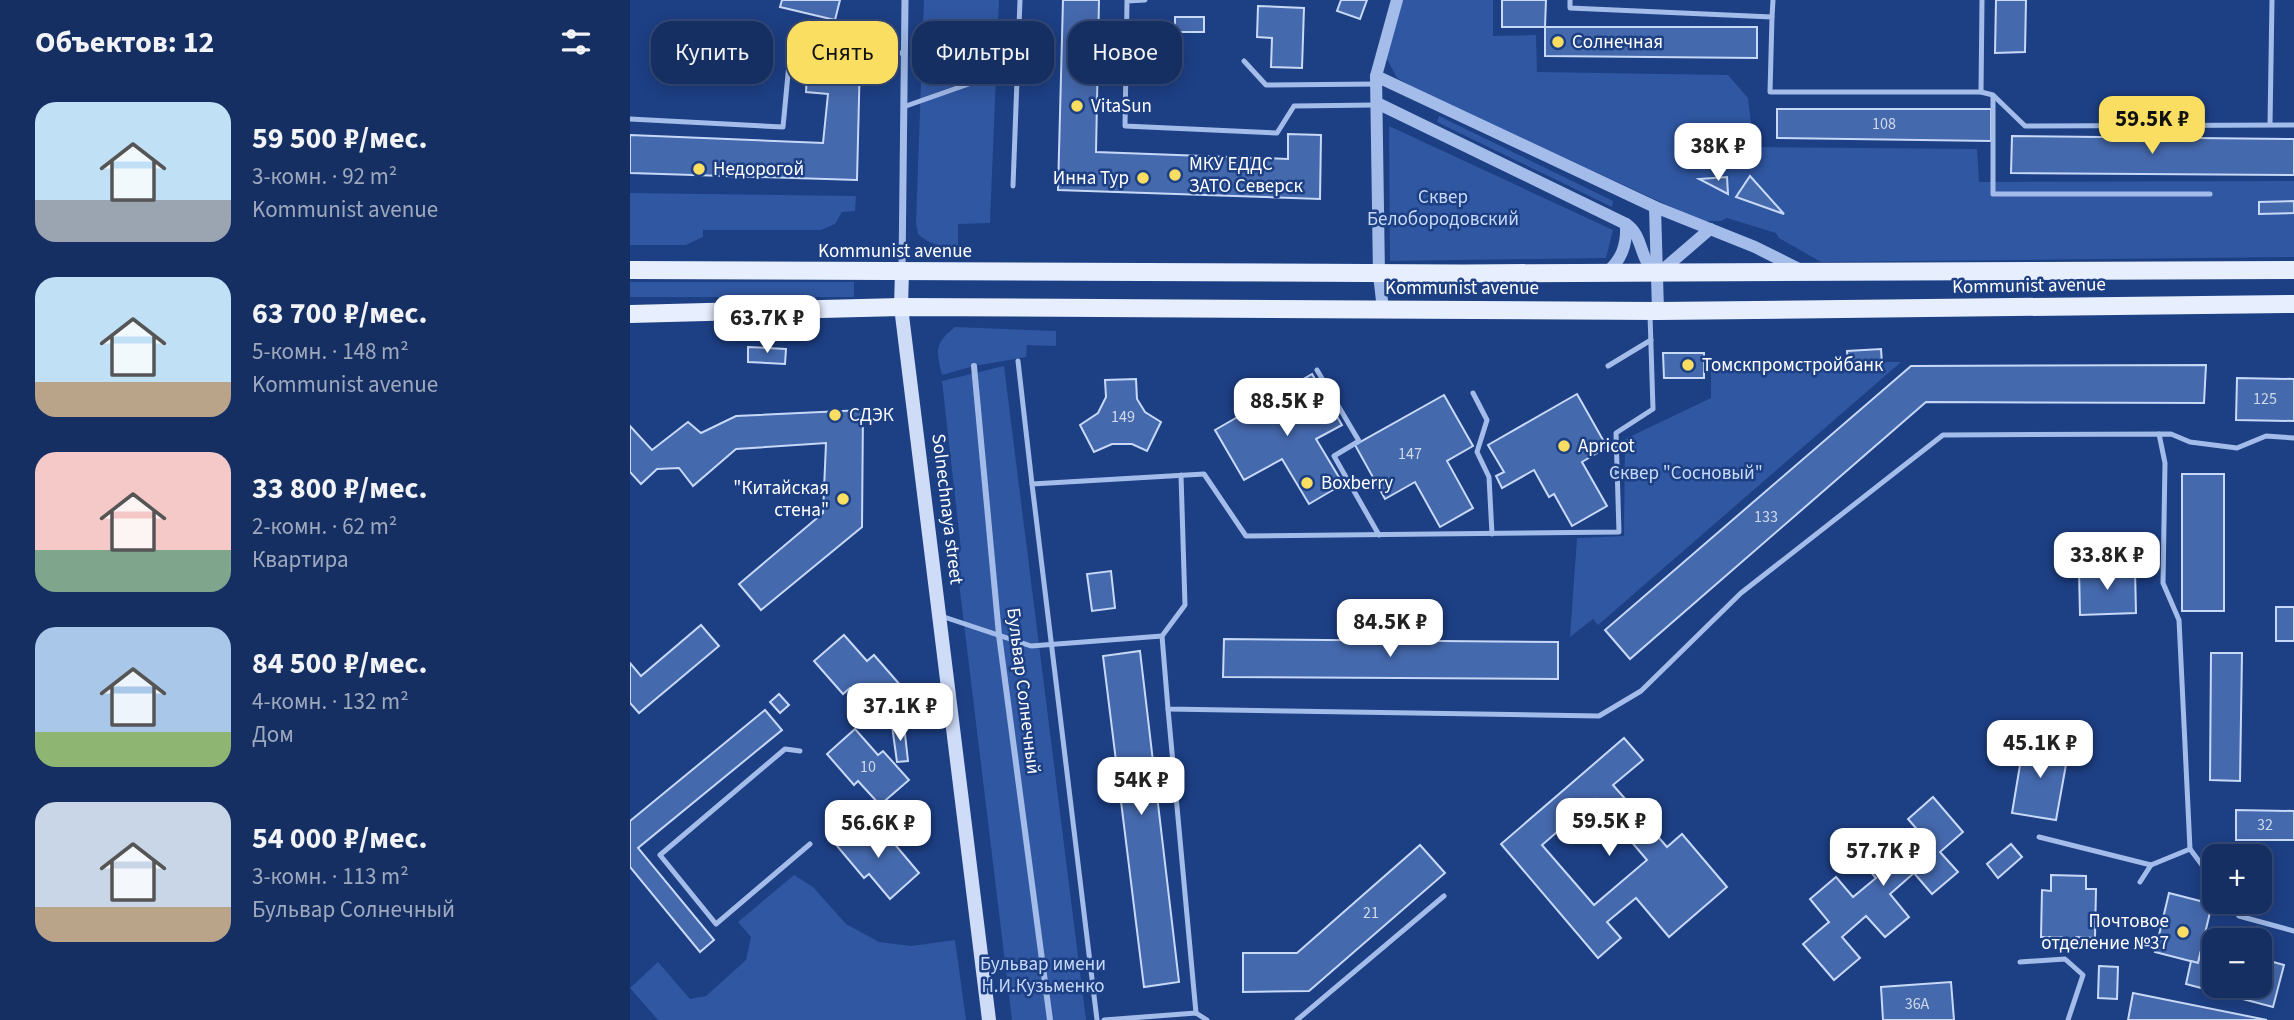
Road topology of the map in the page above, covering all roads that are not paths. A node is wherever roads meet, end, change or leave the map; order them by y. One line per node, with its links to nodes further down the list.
1 (905, 0): 11 (street, Solnechnaya street)
2 (1020, 0): 10 (lane)
3 (1145, 0): 18 (lane)
4 (1397, 0): 13 (street)
5 (1570, 0): 9 (lane)
6 (1773, 0): 9 (lane)
7 (1982, 0): 16 (lane)
8 (2272, 0): 21 (lane)
9 (1772, 17): 16 (lane)
10 (1019, 21)
11 (905, 53): 19 (street, Solnechnaya street); 20 (lane)
12 (1244, 61): 13 (lane)
13 (1376, 80): 18 (street); 25 (street)
14 (970, 84): 19 (lane)
15 (1016, 84): 23 (lane)
16 (1981, 92): 17 (lane)
17 (1993, 95): 21 (lane); 24 (lane)
18 (1377, 104): 26 (street); 34 (street)
19 (906, 107): 30 (street, Solnechnaya street)
20 (630, 120)
21 (2270, 124): 22 (lane)
22 (2294, 125)
23 (1013, 186)
24 (2210, 194)
25 (1655, 207): 27 (street); 31 (street)
26 (1626, 224): 31 (street); 32 (street)
27 (1710, 229): 31 (street); 33 (street)
28 (630, 270): 30 (main road, Kommunist avenue)
29 (2294, 270): 33 (main road, Kommunist avenue)
30 (902, 271): 34 (main road, Kommunist avenue); 36 (main road, Solnechnaya street)
31 (1659, 273): 32 (main road, Kommunist avenue); 33 (main road, Kommunist avenue); 38 (street)
32 (1605, 274): 34 (main road, Kommunist avenue)
33 (1810, 274)
34 (1379, 275): 37 (street)
35 (2294, 304): 38 (main road, Kommunist avenue)
36 (901, 307): 37 (main road, Kommunist avenue); 39 (main road, Kommunist avenue); 52 (main road, Solnechnaya street)
37 (1383, 309): 38 (main road, Kommunist avenue)
38 (1654, 311): 40 (lane)
39 (630, 314)
40 (1651, 340): 43 (lane); 50 (lane)
41 (1018, 361): 49 (lane)
42 (974, 366): 53 (street, Бульвар Солнечный)
43 (1608, 366)
44 (1317, 370): 51 (lane)
45 (1473, 393): 50 (lane)
46 (2159, 434): 47 (lane); 56 (lane); 60 (lane)
47 (2294, 438)
48 (1181, 475): 49 (lane); 51 (lane); 54 (lane)
49 (1032, 484): 55 (lane)
50 (1492, 534): 51 (lane)
51 (1379, 535)
52 (941, 616): 53 (lane); 69 (main road, Solnechnaya street)
53 (999, 635): 55 (lane); 70 (street, Бульвар Солнечный)
54 (1163, 636): 55 (lane); 56 (lane)
55 (1051, 646): 71 (lane)
56 (1168, 709): 68 (lane)
57 (800, 751): 59 (lane)
58 (2039, 837): 61 (lane)
59 (810, 844)
60 (2190, 849): 61 (lane); 62 (lane)
61 (2151, 865): 63 (lane)
62 (2202, 865)
63 (2140, 882)
64 (1444, 896): 74 (lane)
65 (2238, 914): 66 (lane)
66 (2294, 931)
67 (2021, 962): 75 (lane)
68 (1196, 1013): 72 (lane); 73 (lane)
69 (989, 1020)
70 (1050, 1020)
71 (1097, 1020)
72 (1104, 1020)
73 (1208, 1020)
74 (1297, 1020)
75 (2068, 1020)

